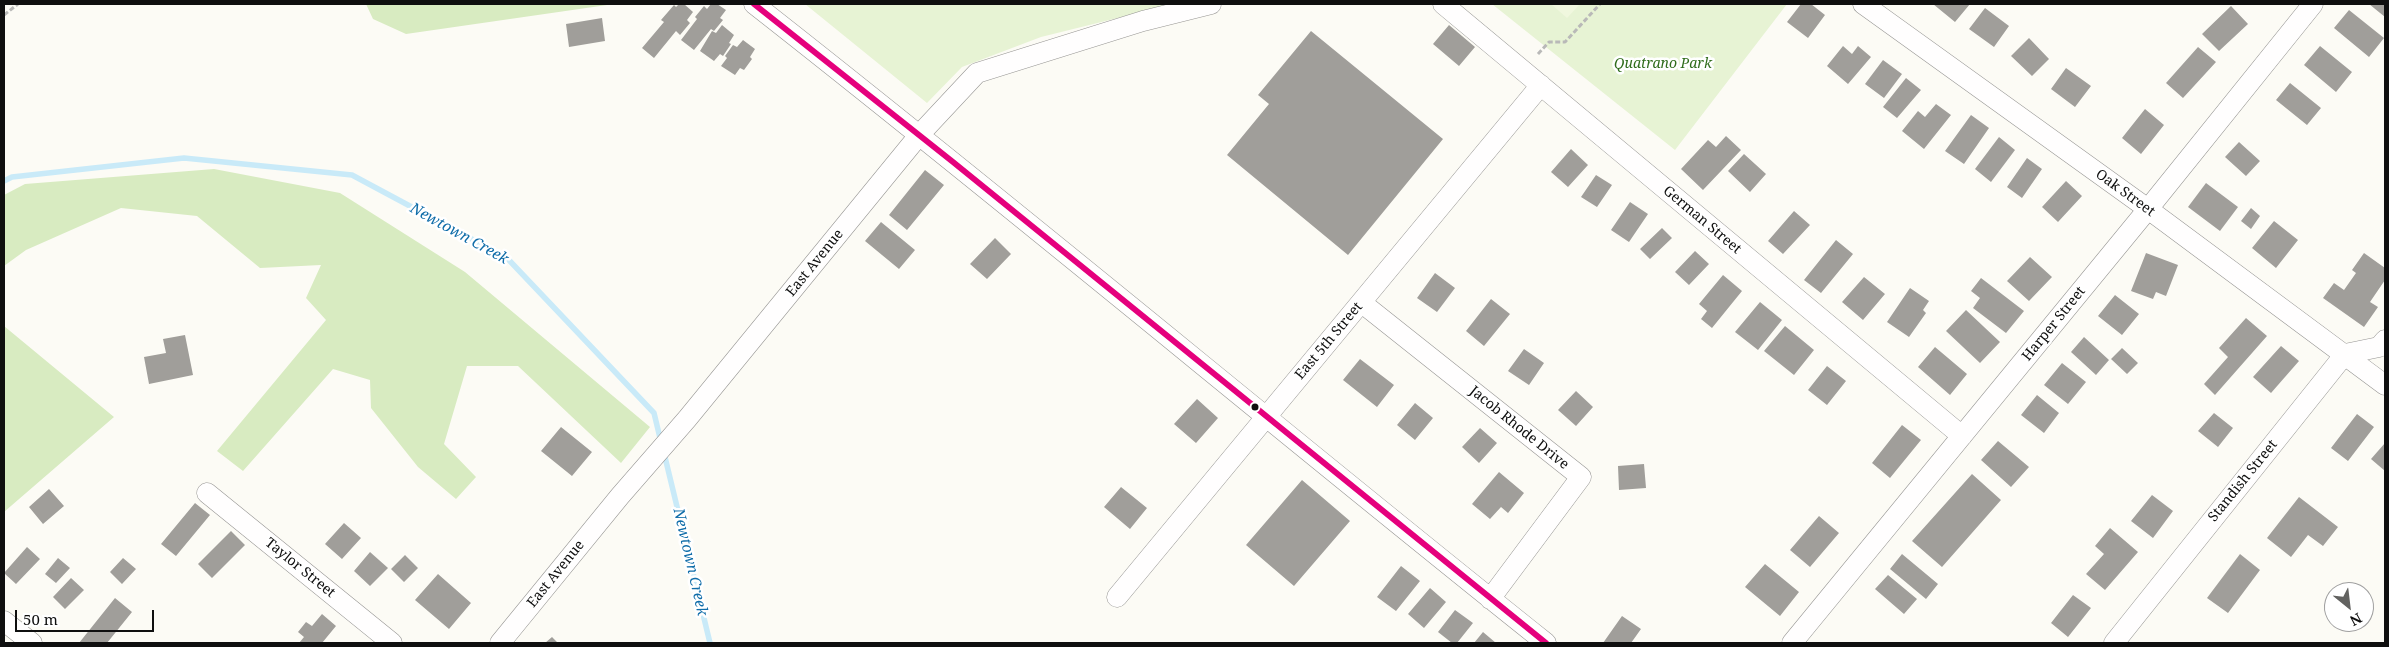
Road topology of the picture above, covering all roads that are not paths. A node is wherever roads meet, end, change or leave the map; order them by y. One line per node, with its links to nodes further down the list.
1 (754, 4): 7 (street)
2 (1211, 4): 7 (street, East Avenue)
3 (1442, 4): 6 (street, German Street)
4 (1863, 4): 8 (street, Oak Street)
5 (2313, 4): 8 (street, Harper Street)
6 (1541, 85): 9 (street, East 5th Street); 14 (street, German Street)
7 (920, 134): 13 (street); 21 (street, East Avenue)
8 (2148, 209): 11 (street, Oak Street); 14 (street, Harper Street)
9 (1362, 303): 13 (street, East 5th Street); 17 (street, Jacob Rhode Drive)
10 (2385, 340): 11 (street)
11 (2345, 354): 12 (street, Oak Street); 24 (street, Standish Street)
12 (2385, 385)
13 (1266, 418): 16 (street, East 5th Street); 17 (street)
14 (1962, 436): 23 (street, Harper Street)
15 (207, 493): 20 (street, Taylor Street)
16 (1117, 597)
17 (1490, 599): 22 (street)
18 (4, 620): 19 (street)
19 (32, 643)
20 (392, 643)
21 (500, 643)
22 (1546, 643)
23 (1792, 643)
24 (2114, 643)

